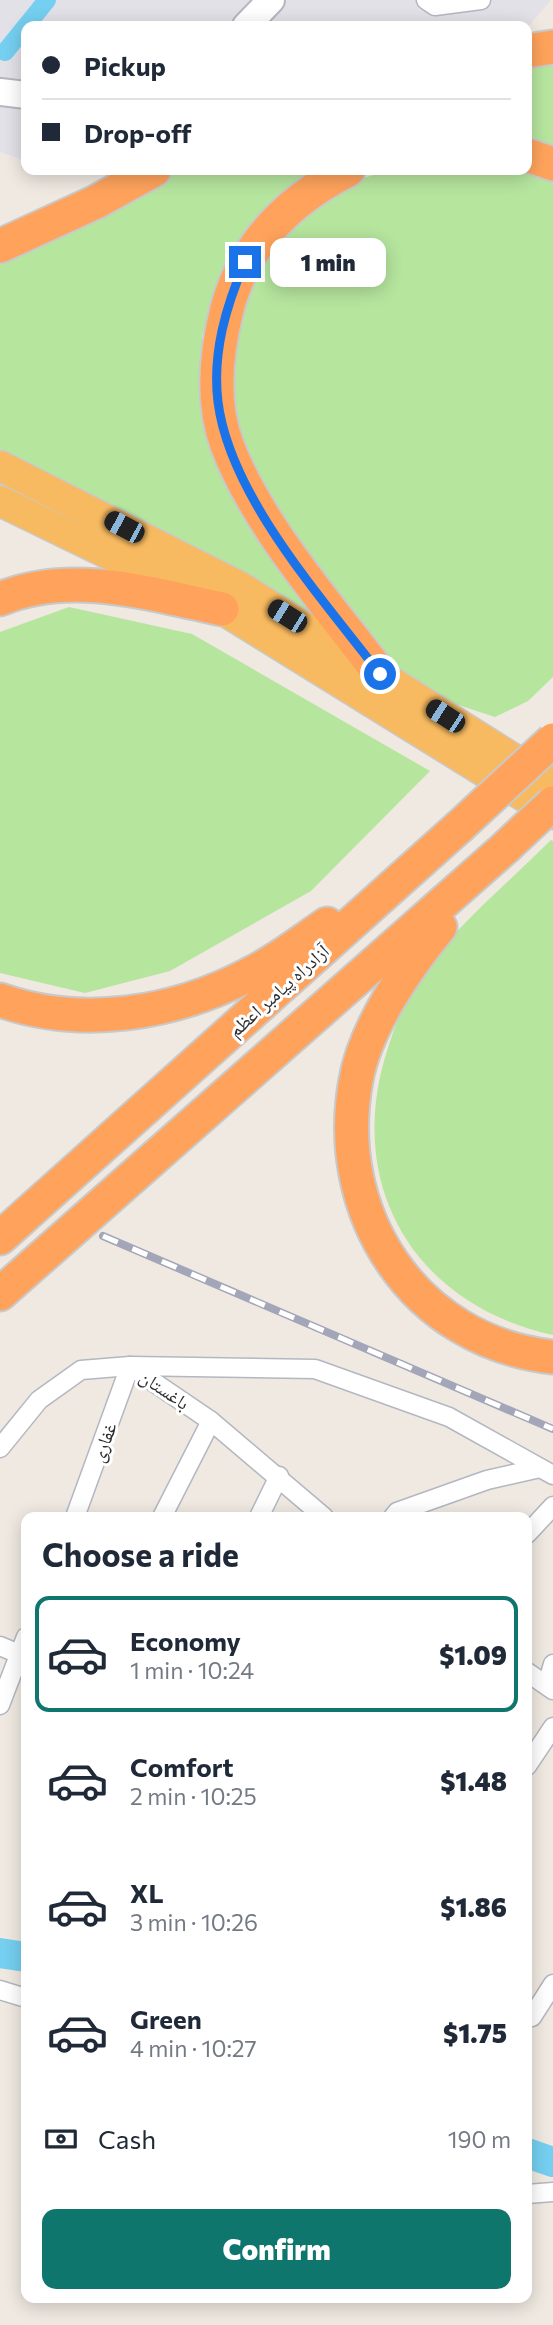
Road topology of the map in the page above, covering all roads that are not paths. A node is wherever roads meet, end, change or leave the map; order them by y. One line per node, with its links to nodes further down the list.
1 (271, 0): 4 (main road)
2 (426, 0): 3 (street)
3 (481, 0)
4 (252, 21)
5 (553, 47): 6 (highway)
6 (532, 50)
7 (0, 92): 8 (main road)
8 (21, 94)
9 (532, 157): 10 (highway)
10 (553, 164)
11 (145, 175): 13 (highway)
12 (338, 175): 18 (highway)
13 (0, 246)
14 (0, 466): 18 (highway)
15 (0, 501): 17 (highway)
16 (0, 599): 17 (highway)
17 (222, 609): 22 (highway)
18 (380, 674): 20 (highway)
19 (553, 740): 24 (highway, آزادراه پیامبر اعظم, bridge)
20 (553, 785)
21 (553, 803): 23 (highway, bridge)
22 (553, 814)
23 (505, 848): 27 (highway); 28 (highway)
24 (432, 851): 25 (highway); 26 (highway, آزادراه پیامبر اعظم)
25 (0, 1000)
26 (0, 1238)
27 (0, 1294)
28 (553, 1357)
29 (130, 1366): 30 (street, باغستان); 31 (street, باغستان); 32 (street); 35 (street, غفاری)
30 (211, 1421): 33 (street, باغستان); 36 (street)
31 (0, 1448)
32 (546, 1472): 39 (street)
33 (279, 1476): 37 (street); 38 (street, باغستان)
34 (553, 1506): 40 (street)
35 (77, 1512)
36 (165, 1512)
37 (261, 1512)
38 (319, 1512)
39 (397, 1512)
40 (532, 1529)
41 (0, 1646): 43 (street)
42 (21, 1649): 43 (street)
43 (19, 1654): 47 (street)
44 (553, 1664): 46 (street)
45 (532, 1675): 46 (street)
46 (550, 1688)
47 (0, 1705)
48 (553, 1727): 49 (street)
49 (532, 1758)
50 (553, 1984): 53 (street)
51 (0, 1990): 52 (street)
52 (21, 1996)
53 (532, 2017)
54 (553, 2192): 55 (street)
55 (532, 2194)

